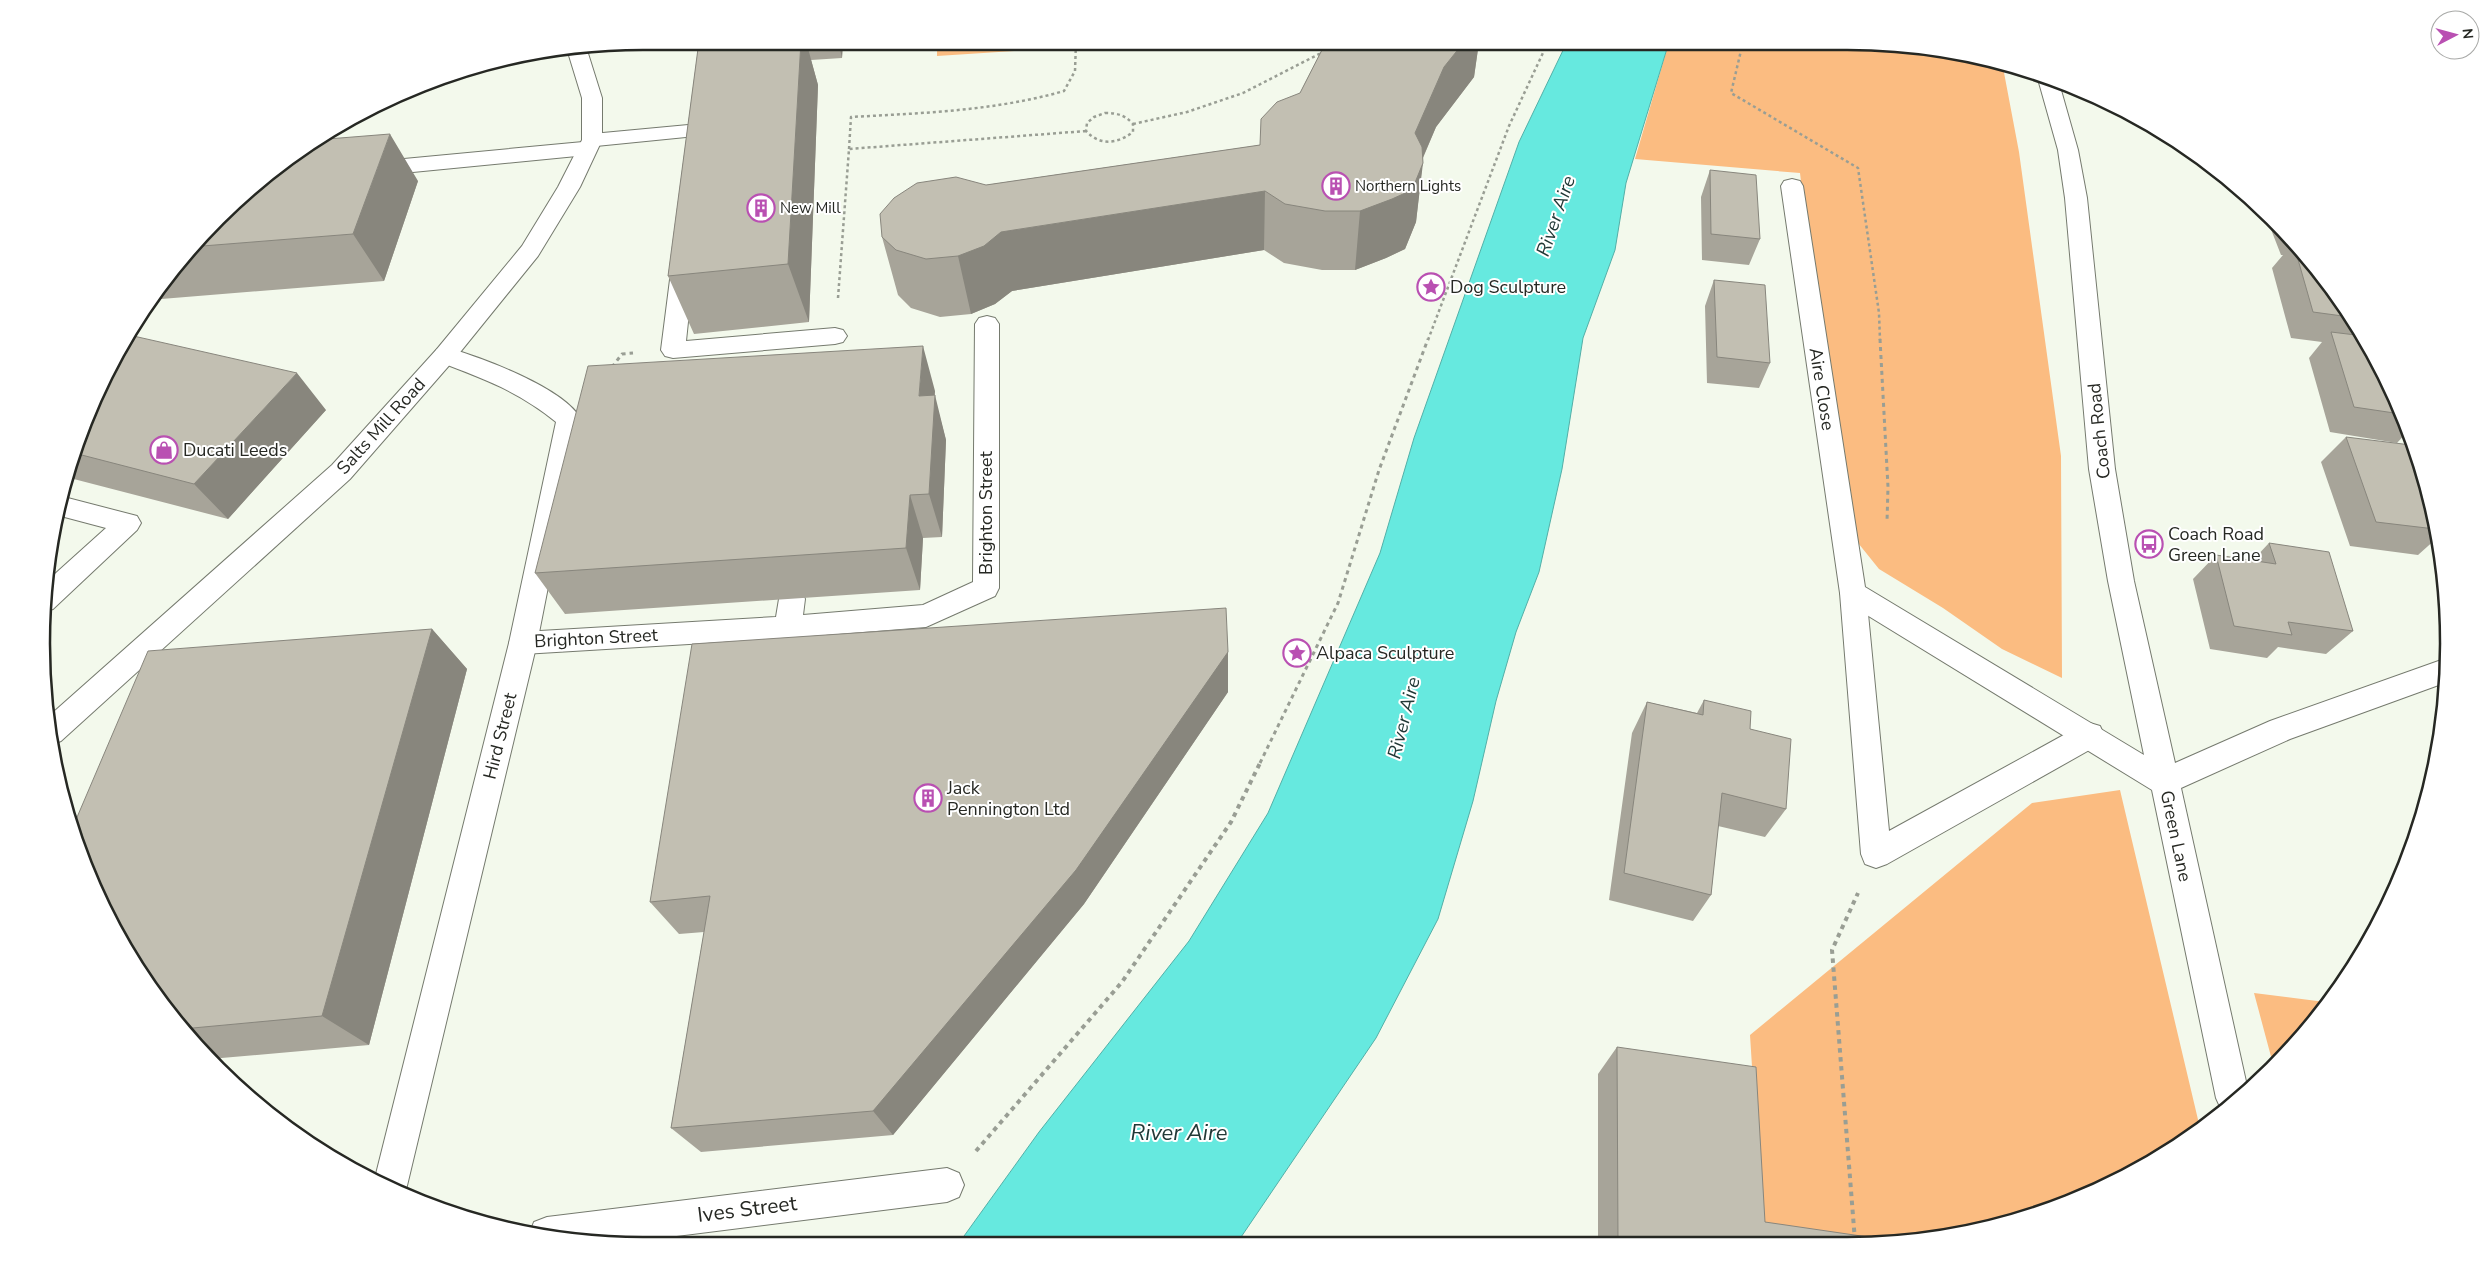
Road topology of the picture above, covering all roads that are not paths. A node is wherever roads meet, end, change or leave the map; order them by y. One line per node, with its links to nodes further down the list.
1 (579, 54): 4 (street, Salts Mill Road)
2 (2050, 86): 20 (street, Coach Road)
3 (699, 130): 4 (street)
4 (590, 144): 5 (street); 10 (street, Salts Mill Road)
5 (348, 172)
6 (1792, 186): 13 (street, Aire Close)
7 (686, 245): 9 (street)
8 (987, 324): 15 (street, Brighton Street)
9 (835, 336)
10 (445, 355): 16 (street, Hird Street); 18 (street, Salts Mill Road)
11 (66, 508): 12 (street)
12 (52, 592)
13 (1853, 593): 19 (street); 19 (street, Aire Close)
14 (792, 599): 15 (street)
15 (788, 627): 16 (street, Brighton Street)
16 (523, 643): 22 (street, Hird Street)
17 (2439, 673): 20 (street, Green Lane)
18 (56, 728)
19 (2090, 735): 20 (street)
20 (2164, 782): 21 (street, Green Lane)
21 (2232, 1095)
22 (392, 1181)
23 (946, 1185): 24 (street, Ives Street)
24 (569, 1232)

